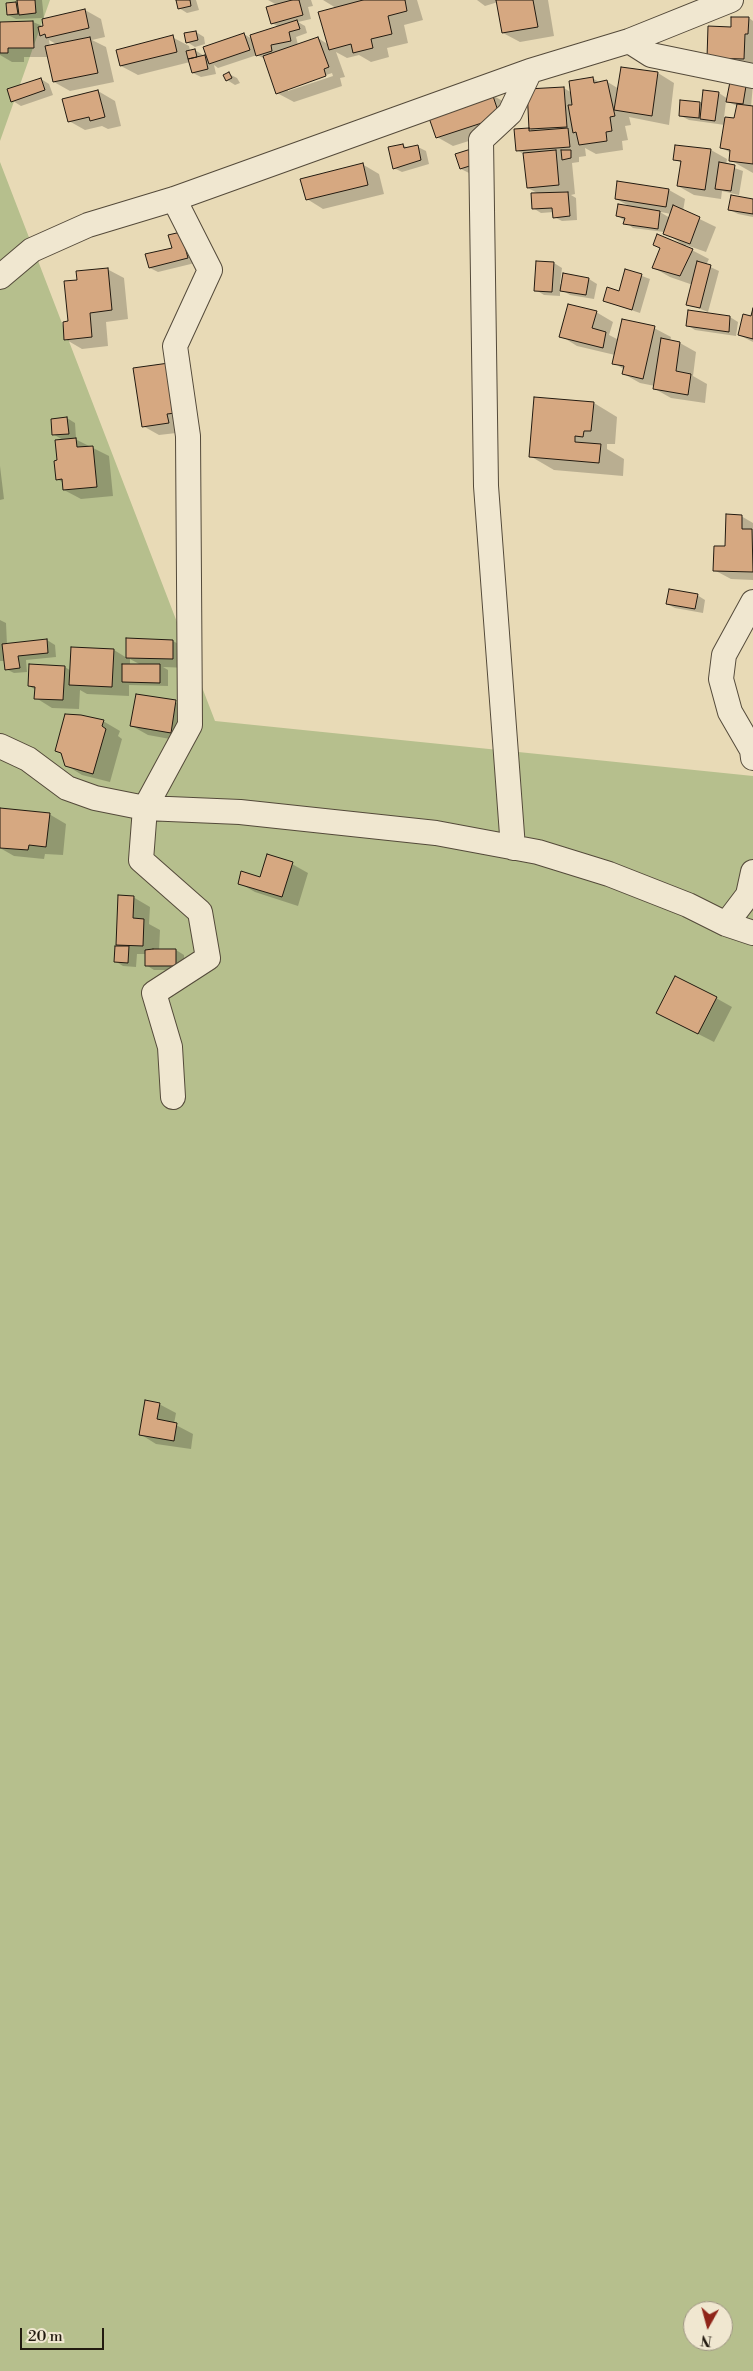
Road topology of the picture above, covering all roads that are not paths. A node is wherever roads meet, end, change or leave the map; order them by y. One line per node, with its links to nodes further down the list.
1 (731, 0): 2 (street)
2 (629, 41): 3 (street); 4 (street)
3 (530, 71): 5 (street); 11 (street)
4 (753, 76)
5 (174, 199): 6 (street); 10 (street)
6 (0, 277)
7 (753, 602): 9 (street)
8 (0, 746): 10 (street)
9 (753, 758)
10 (145, 808): 11 (street); 15 (street)
11 (513, 848): 13 (street)
12 (753, 872): 13 (street)
13 (726, 924): 14 (street)
14 (753, 932)
15 (173, 1097)

